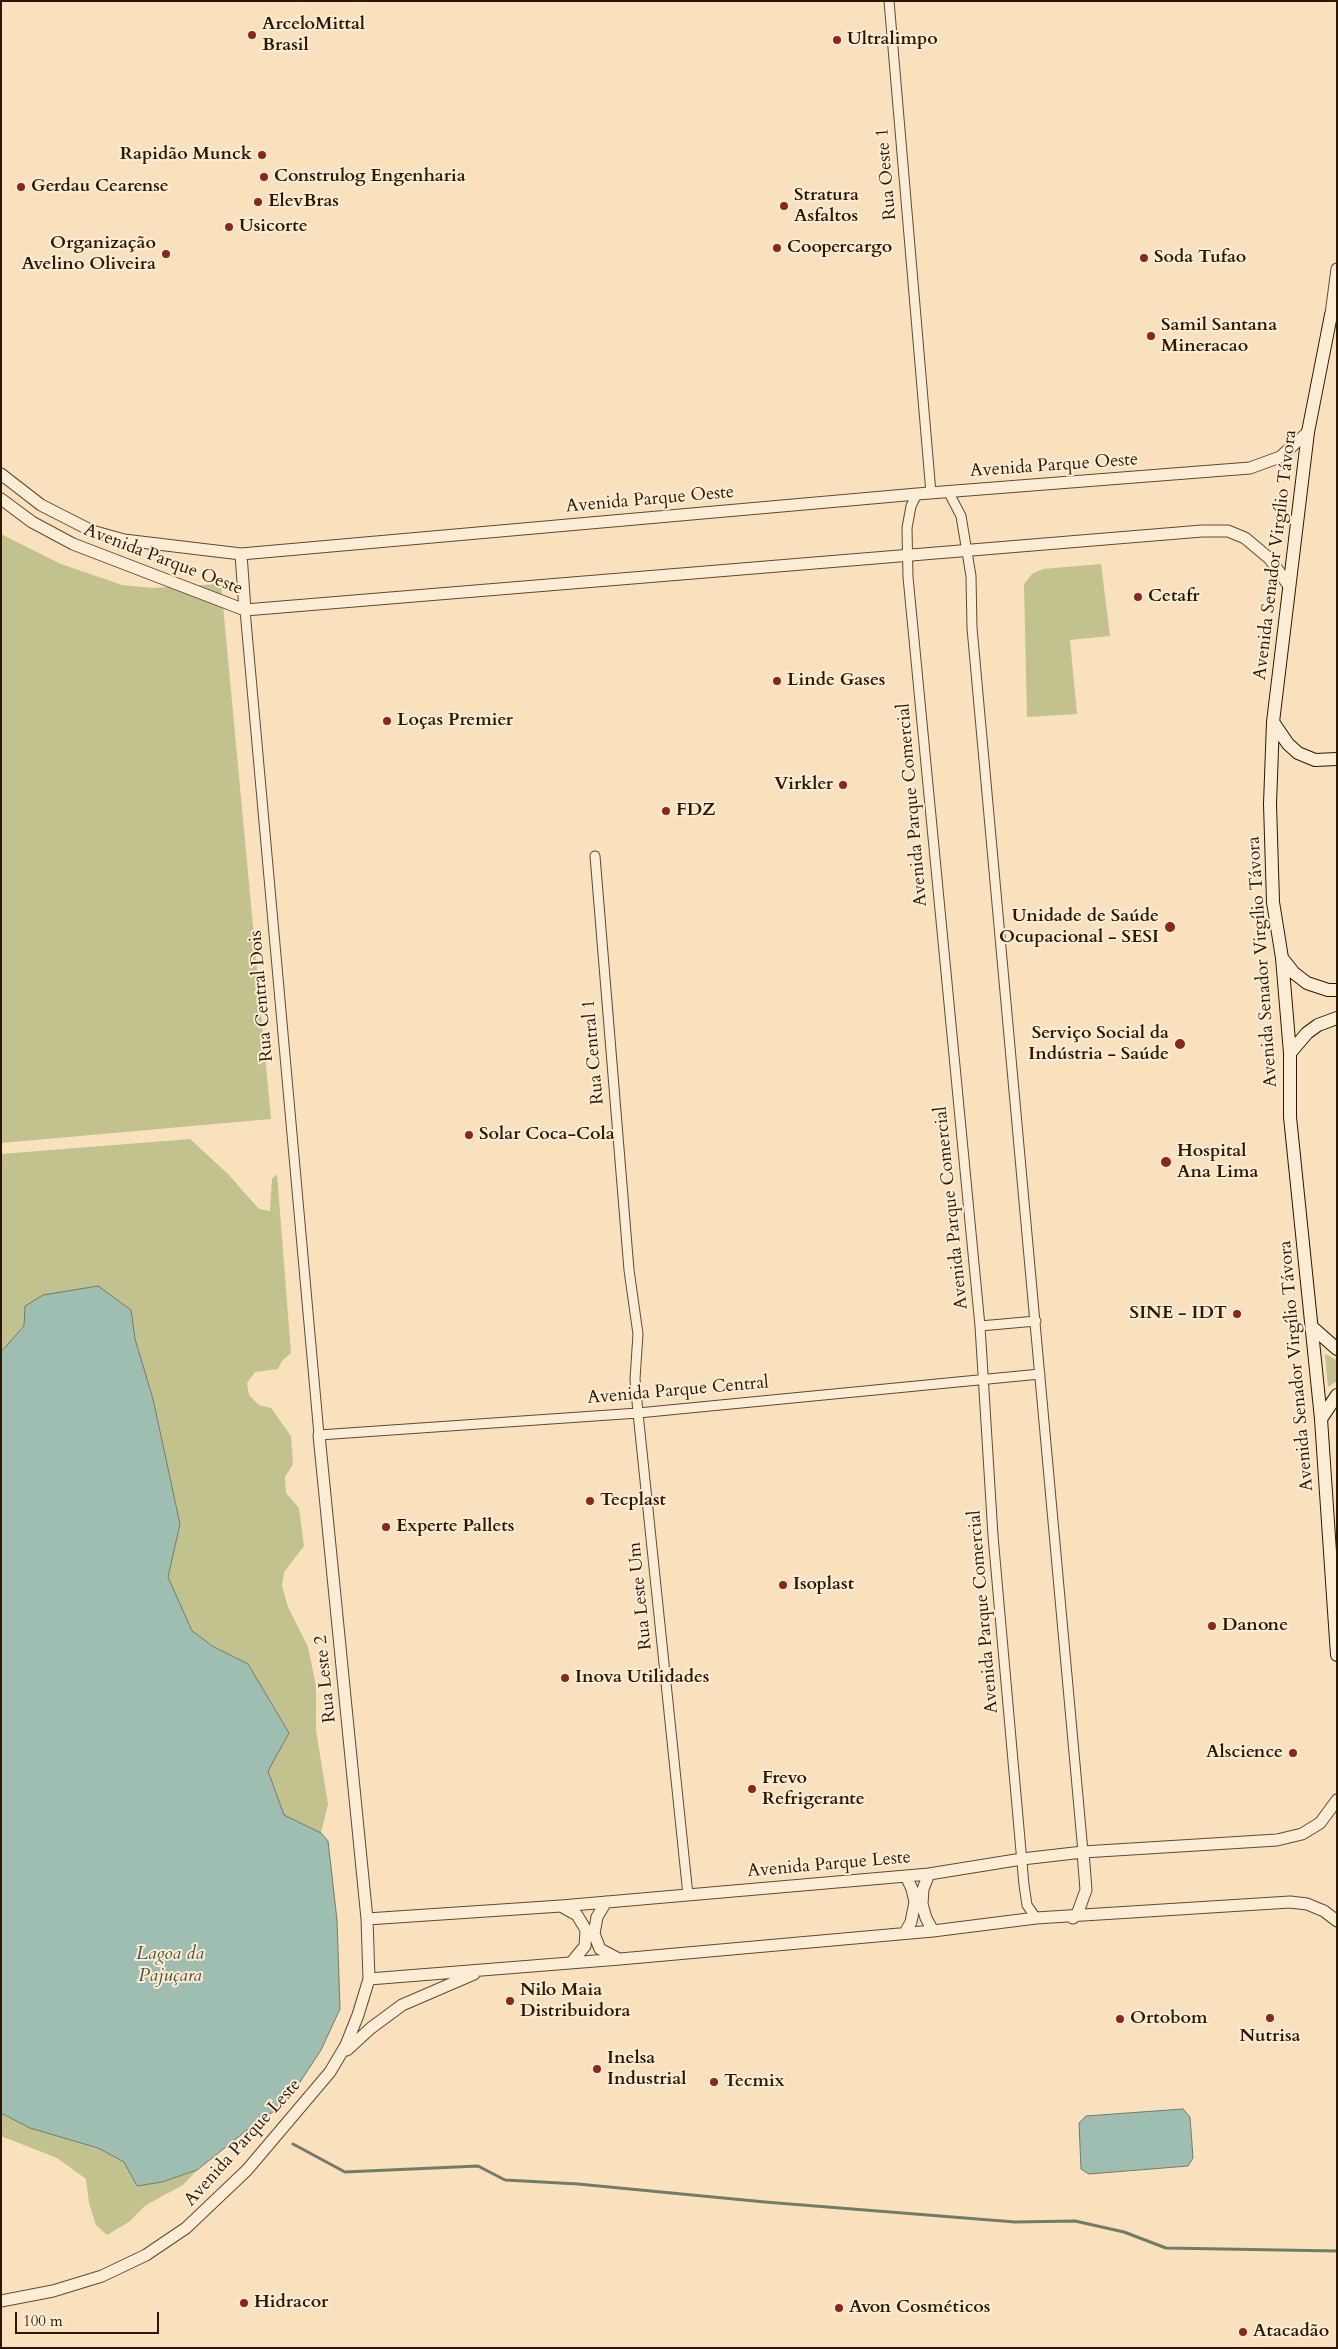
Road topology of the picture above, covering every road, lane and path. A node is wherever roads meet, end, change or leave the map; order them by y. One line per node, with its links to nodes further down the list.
1 (889, 1): 7 (street, Rua Oeste 1)
2 (1337, 269): 3 (street, Avenida Senador Virgílio Távora)
3 (1334, 310): 4 (main road, Avenida Senador Virgílio Távora)
4 (1308, 432): 6 (street, Avenida Parque Oeste); 13 (main road, Avenida Senador Virgílio Távora)
5 (1, 474): 11 (street, Avenida Parque Oeste)
6 (948, 492): 7 (street, Avenida Parque Oeste); 10 (street)
7 (931, 493): 8 (street, Avenida Parque Oeste)
8 (917, 494): 11 (street, Avenida Parque Oeste); 12 (street, Avenida Parque Comercial)
9 (1, 499): 14 (street, Avenida Parque Oeste)
10 (968, 550): 12 (street, Avenida Parque Oeste); 13 (street, Avenida Parque Oeste); 22 (street)
11 (241, 554): 14 (street, Rua Central Dois)
12 (907, 555): 14 (street, Avenida Parque Oeste); 23 (street, Avenida Parque Comercial)
13 (1290, 586): 15 (main road, Avenida Senador Virgílio Távora)
14 (245, 610): 31 (street, Rua Central Dois)
15 (1273, 722): 16 (main road); 18 (main road, Avenida Senador Virgílio Távora)
16 (1337, 759)
17 (595, 856): 29 (street, Rua Central 1)
18 (1282, 958): 19 (main road); 21 (main road, Avenida Senador Virgílio Távora)
19 (1337, 990)
20 (1337, 1018): 21 (main road)
21 (1290, 1053): 24 (main road, Avenida Senador Virgílio Távora)
22 (1036, 1322): 23 (street); 26 (street)
23 (980, 1326): 27 (street, Avenida Parque Comercial)
24 (1312, 1327): 25 (main road); 30 (main road, Avenida Senador Virgílio Távora)
25 (1337, 1349)
26 (1040, 1374): 27 (street, Avenida Parque Central); 34 (street)
27 (984, 1379): 29 (street, Avenida Parque Central); 35 (street, Avenida Parque Comercial)
28 (1337, 1395): 30 (main road)
29 (638, 1413): 31 (street, Avenida Parque Central); 38 (street, Rua Leste Um)
30 (1321, 1418): 32 (main road, Avenida Senador Virgílio Távora)
31 (319, 1435): 43 (street, Rua Leste 2)
32 (1337, 1655)
33 (1337, 1800): 34 (street, Avenida Parque Leste)
34 (1083, 1852): 35 (street, Avenida Parque Leste); 42 (street)
35 (1022, 1859): 36 (street, Avenida Parque Leste); 41 (street, Avenida Parque Comercial)
36 (929, 1874): 37 (street, Avenida Parque Leste); 45 (street)
37 (906, 1876): 38 (street, Avenida Parque Leste); 46 (street)
38 (688, 1894): 39 (street, Avenida Parque Leste)
39 (606, 1902): 40 (street, Avenida Parque Leste); 47 (street)
40 (561, 1906): 43 (street, Avenida Parque Leste); 48 (street)
41 (1036, 1918): 42 (street); 45 (street)
42 (1072, 1918): 44 (street)
43 (367, 1919): 50 (street, Avenida Parque Leste)
44 (1337, 1921)
45 (933, 1931): 46 (street)
46 (905, 1933): 47 (street)
47 (620, 1959): 48 (street)
48 (571, 1964): 49 (street)
49 (484, 1971): 50 (street); 51 (street)
50 (369, 1978): 51 (street, Avenida Parque Leste)
51 (338, 2060): 52 (street, Avenida Parque Leste)
52 (1, 2301)

